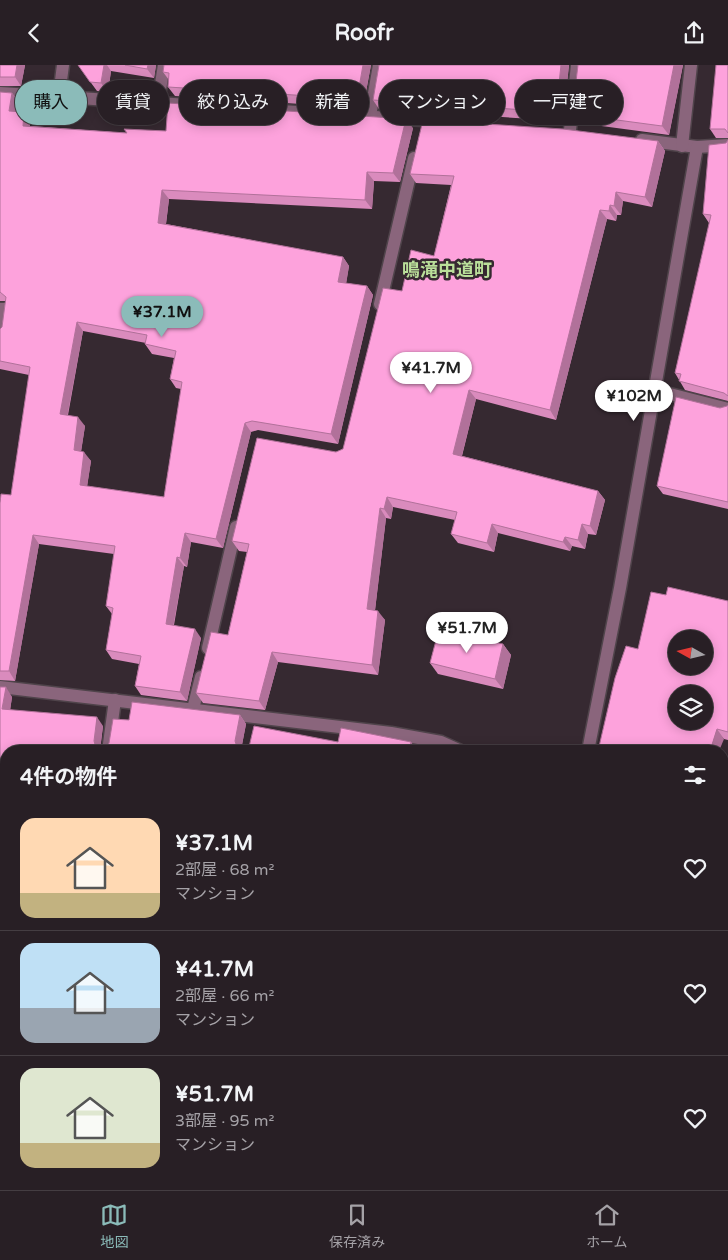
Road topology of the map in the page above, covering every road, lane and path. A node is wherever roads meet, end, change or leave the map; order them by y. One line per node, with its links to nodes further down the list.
1 (63, 65): 6 (street)
2 (164, 65): 7 (street)
3 (379, 65): 11 (street)
4 (577, 65): 13 (street)
5 (691, 65): 16 (street)
6 (61, 80)
7 (162, 80)
8 (0, 93): 9 (street)
9 (15, 94)
10 (169, 103): 11 (street)
11 (370, 116): 12 (street)
12 (379, 118)
13 (570, 130)
14 (626, 138): 16 (street)
15 (728, 145): 17 (street)
16 (682, 146): 17 (street)
17 (697, 147): 22 (street)
18 (417, 149): 20 (street)
19 (0, 309): 21 (street)
20 (376, 320)
21 (0, 335)
22 (654, 390): 23 (street); 32 (street)
23 (728, 409)
24 (239, 516): 27 (street)
25 (0, 687): 26 (street)
26 (115, 700): 27 (street); 30 (street)
27 (194, 709): 28 (street)
28 (256, 717): 29 (street); 31 (street)
29 (253, 734)
30 (109, 745)
31 (433, 745)
32 (589, 745)

